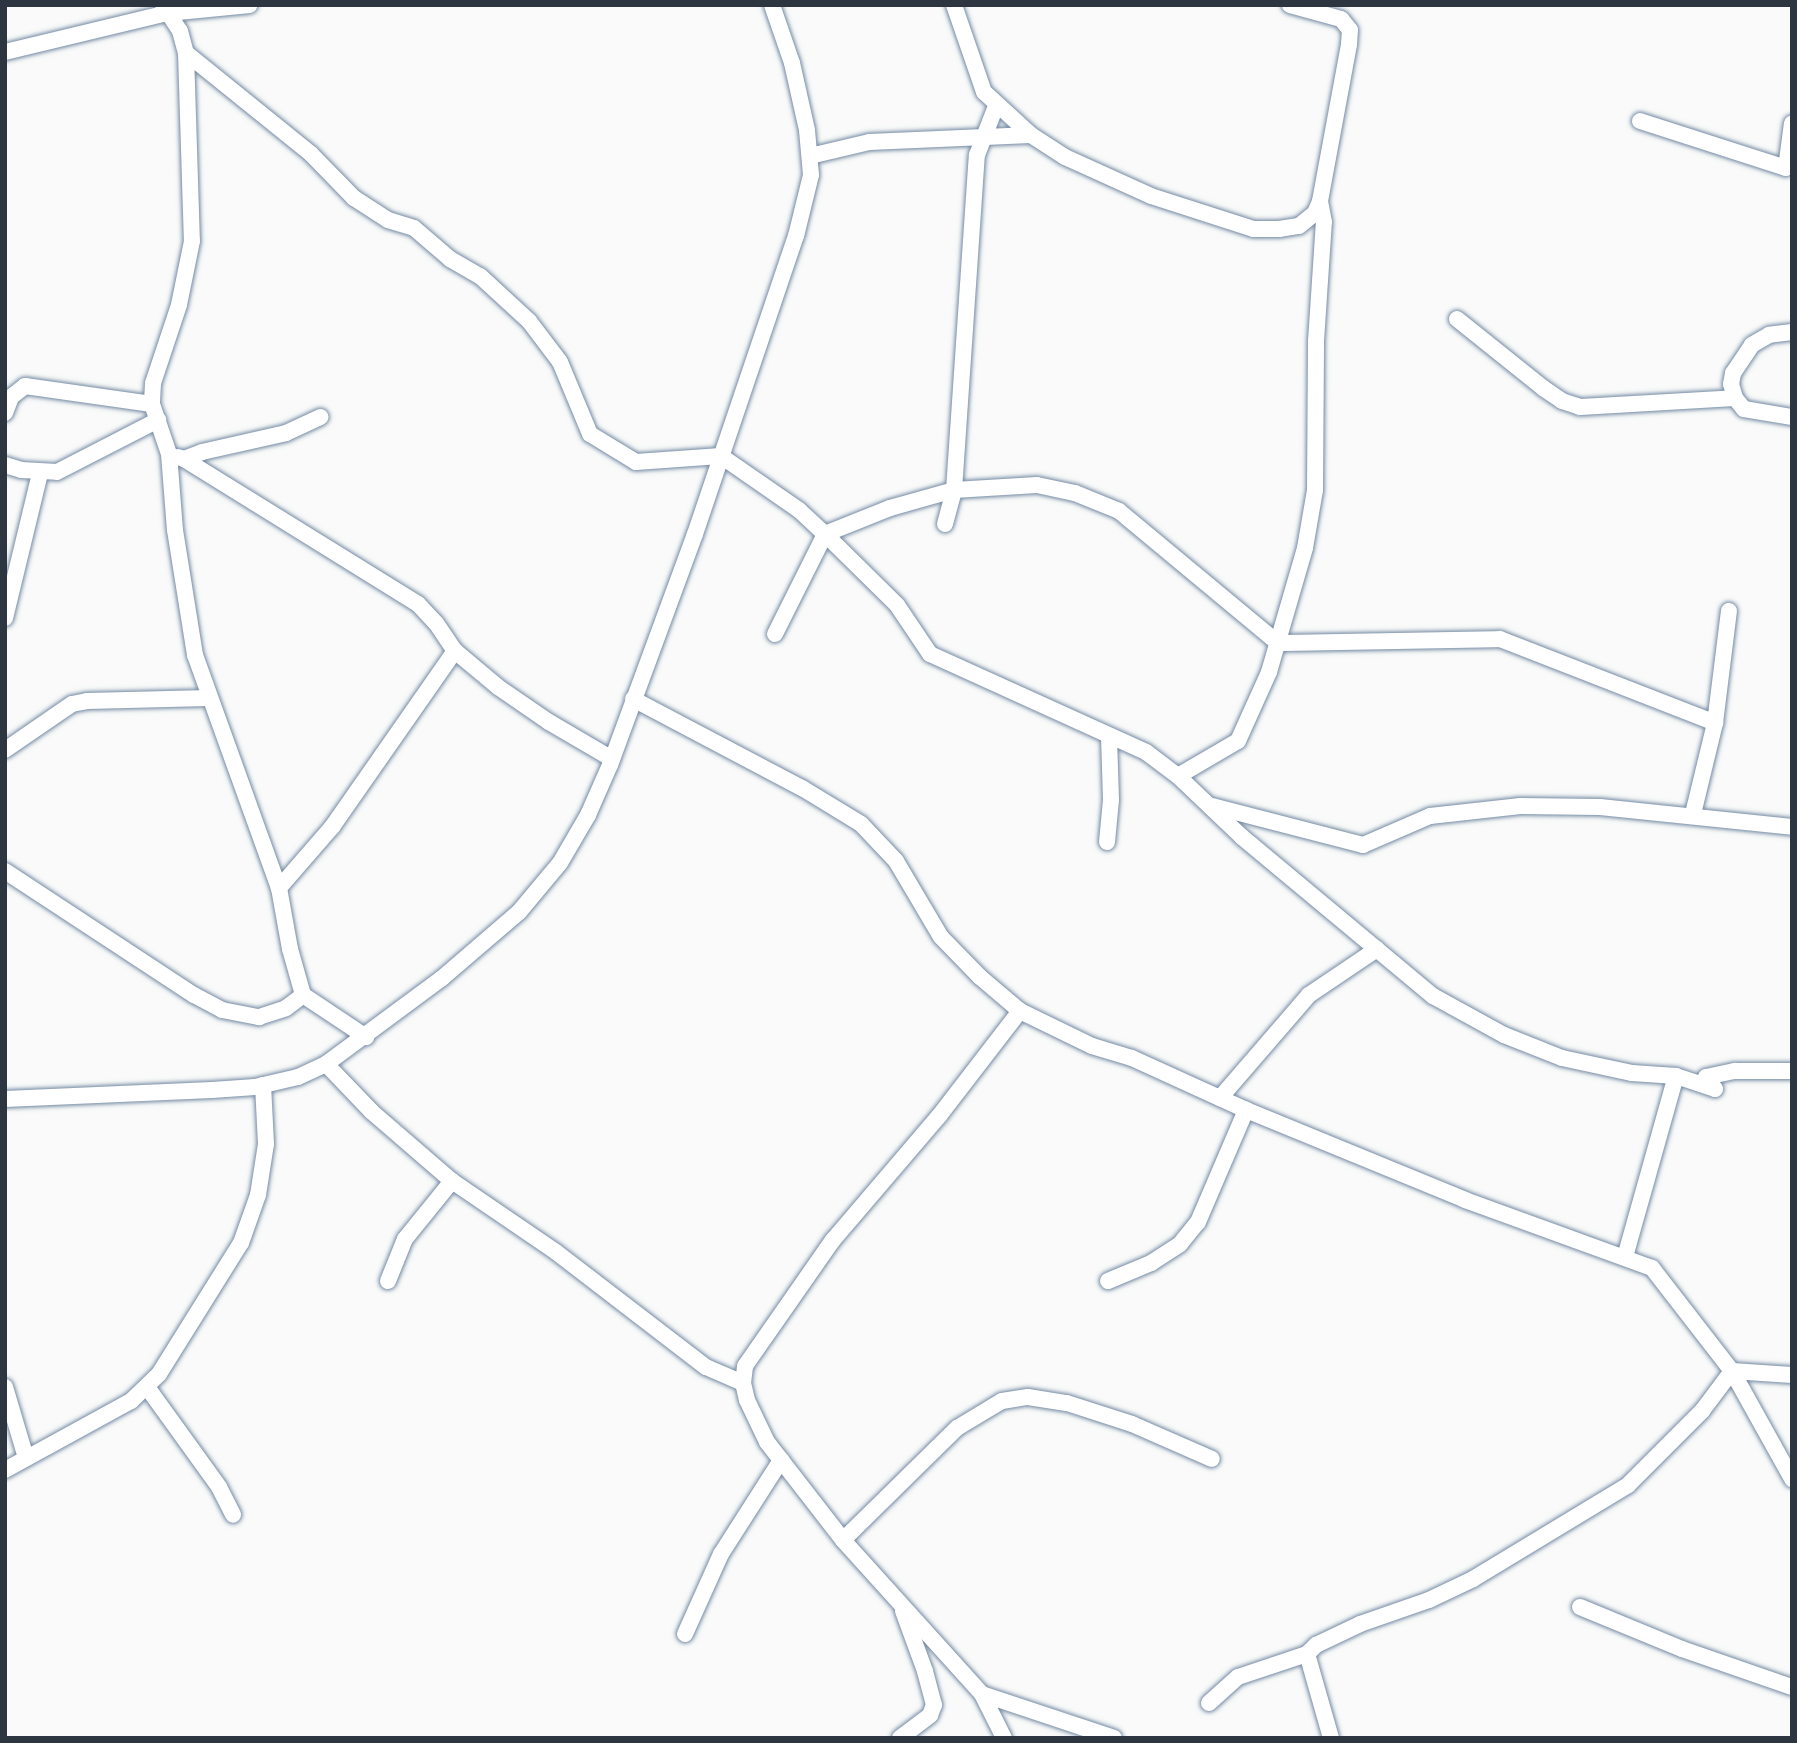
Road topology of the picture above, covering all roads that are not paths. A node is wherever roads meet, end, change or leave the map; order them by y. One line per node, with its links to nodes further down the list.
1 (250, 5): 5 (street)
2 (772, 5): 13 (street)
3 (954, 5): 8 (street)
4 (1290, 5): 15 (street)
5 (165, 9): 6 (street); 7 (street)
6 (5, 52)
7 (186, 53): 19 (street); 23 (street)
8 (996, 106): 11 (street); 12 (street)
9 (1640, 121): 14 (street)
10 (1792, 122): 14 (street)
11 (1031, 135): 12 (street); 15 (street)
12 (984, 136): 13 (street); 27 (street)
13 (810, 156): 23 (street)
14 (1789, 169)
15 (1320, 201): 33 (street)
16 (1457, 319): 18 (street)
17 (1792, 332): 18 (street)
18 (1735, 398): 22 (street)
19 (155, 412): 20 (street); 24 (street); 26 (street)
20 (5, 413)
21 (321, 417): 24 (street)
22 (1792, 417)
23 (721, 456): 29 (street); 36 (street)
24 (177, 457): 34 (street); 35 (street)
25 (5, 465): 26 (street)
26 (40, 473): 31 (street)
27 (954, 490): 28 (street); 29 (street); 33 (street)
28 (945, 524)
29 (825, 534): 32 (street); 38 (street)
30 (1729, 611): 37 (street)
31 (5, 618)
32 (775, 634)
33 (1278, 643): 37 (street); 41 (street)
34 (455, 652): 40 (street); 47 (street)
35 (209, 698): 39 (street); 47 (street)
36 (633, 699): 40 (street); 50 (street)
37 (1715, 723): 43 (street)
38 (1109, 737): 41 (street); 45 (street)
39 (5, 750)
40 (612, 758): 51 (street)
41 (1178, 776): 42 (street)
42 (1206, 805): 43 (street); 48 (street)
43 (1693, 814): 44 (street)
44 (1792, 827)
45 (1107, 842)
46 (5, 871): 49 (street)
47 (279, 888): 49 (street)
48 (1377, 949): 54 (street); 57 (street)
49 (303, 995): 51 (street)
50 (1020, 1011): 57 (street); 65 (street)
51 (366, 1037): 52 (street)
52 (327, 1065): 55 (street); 59 (street)
53 (1792, 1072): 54 (street)
54 (1676, 1076): 60 (street)
55 (263, 1085): 56 (street); 67 (street)
56 (5, 1098)
57 (1220, 1098): 58 (street)
58 (1246, 1110): 60 (street); 62 (street)
59 (452, 1181): 61 (street); 65 (street)
60 (1625, 1257): 63 (street)
61 (388, 1281)
62 (1108, 1281)
63 (1732, 1371): 64 (street); 69 (street); 79 (street)
64 (1792, 1375)
65 (743, 1382): 70 (street)
66 (5, 1387): 68 (street)
67 (147, 1387): 68 (street); 74 (street)
68 (26, 1458): 72 (street)
69 (1786, 1458): 73 (street)
70 (781, 1460): 75 (street); 78 (street)
71 (1212, 1460): 75 (street)
72 (5, 1470)
73 (1792, 1479)
74 (233, 1516)
75 (843, 1540): 76 (street)
76 (901, 1605): 81 (street); 83 (street)
77 (1580, 1607): 80 (street)
78 (685, 1634)
79 (1307, 1654): 82 (street); 86 (street)
80 (1792, 1687)
81 (982, 1694): 84 (street); 85 (street)
82 (1209, 1703)
83 (900, 1738)
84 (1004, 1738)
85 (1114, 1738)
86 (1331, 1738)

